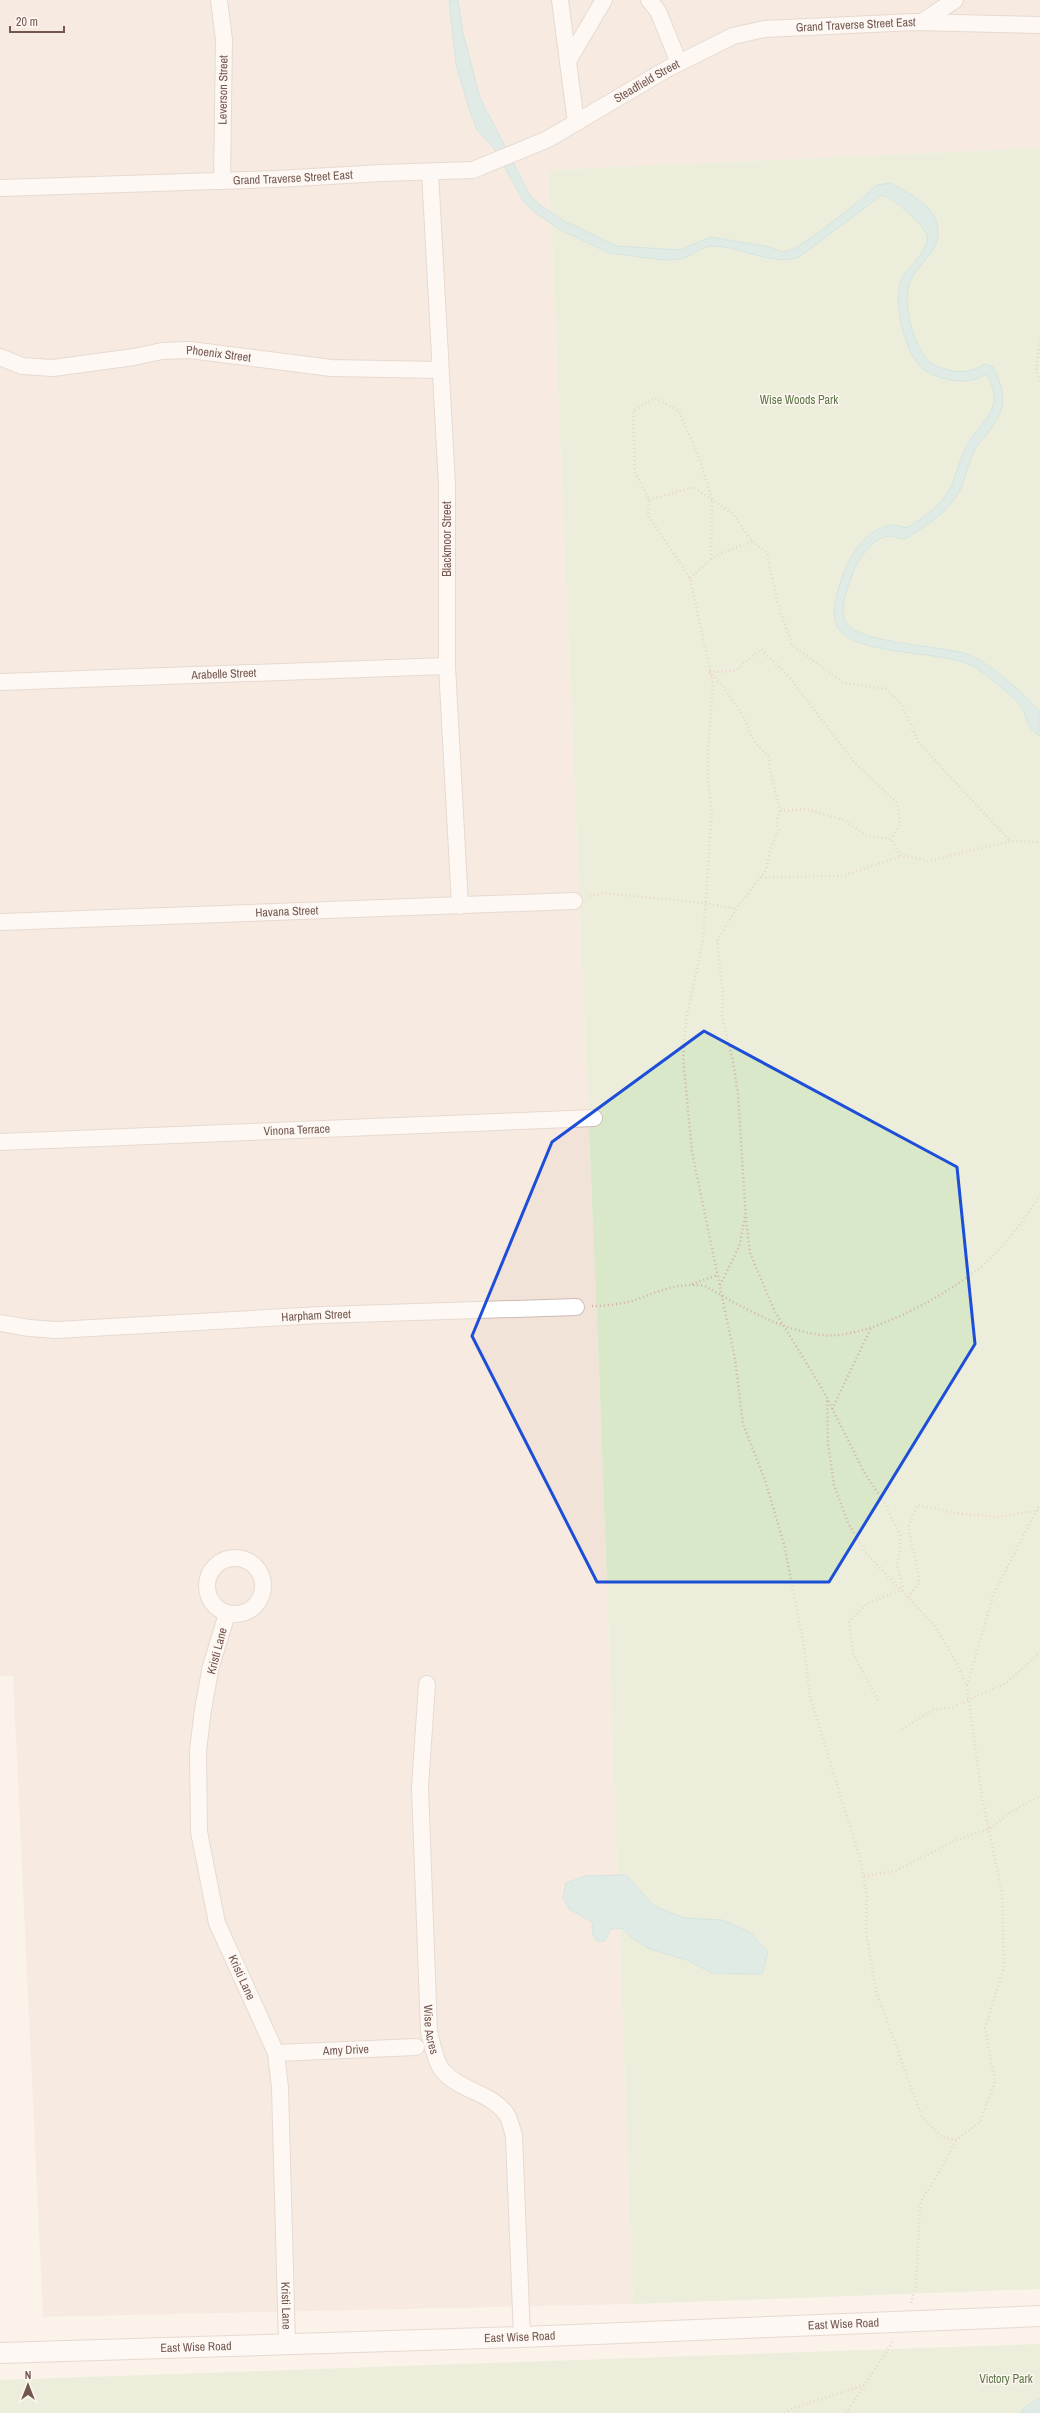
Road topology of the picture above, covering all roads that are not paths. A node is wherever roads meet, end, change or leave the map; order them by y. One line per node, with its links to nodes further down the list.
1 (219, 0): 12 (street, Leverson Street)
2 (560, 0): 8 (street)
3 (604, 0): 8 (street)
4 (649, 0): 9 (street, Steadfield Street)
5 (955, 0): 6 (street)
6 (922, 22): 7 (street, Grand Traverse Street East); 9 (street, Grand Traverse Street East)
7 (1040, 25)
8 (568, 61): 10 (street)
9 (679, 63): 10 (street, Steadfield Street)
10 (576, 123): 11 (street, Grand Traverse Street East)
11 (430, 172): 12 (street, Grand Traverse Street East); 15 (street, Blackmoor Street)
12 (222, 181): 13 (street, Grand Traverse Street East)
13 (0, 188)
14 (0, 357): 15 (street, Phoenix Street)
15 (440, 370): 16 (street, Blackmoor Street)
16 (447, 666): 17 (street, Arabelle Street); 19 (street, Blackmoor Street)
17 (0, 682)
18 (574, 901): 19 (street, Havana Street)
19 (460, 906): 20 (street, Havana Street)
20 (0, 922)
21 (594, 1118): 22 (street, Vinona Terrace)
22 (0, 1142)
23 (576, 1307): 24 (street, Harpham Street)
24 (0, 1323)
25 (227, 1614): 28 (street, Kristi Lane)
26 (427, 1684): 30 (street, Wise Acres)
27 (416, 2047): 28 (street, Amy Drive)
28 (276, 2052): 31 (street, Kristi Lane)
29 (1040, 2316): 30 (street, East Wise Road)
30 (522, 2337): 31 (street, East Wise Road)
31 (286, 2344): 32 (street, East Wise Road)
32 (0, 2353)

